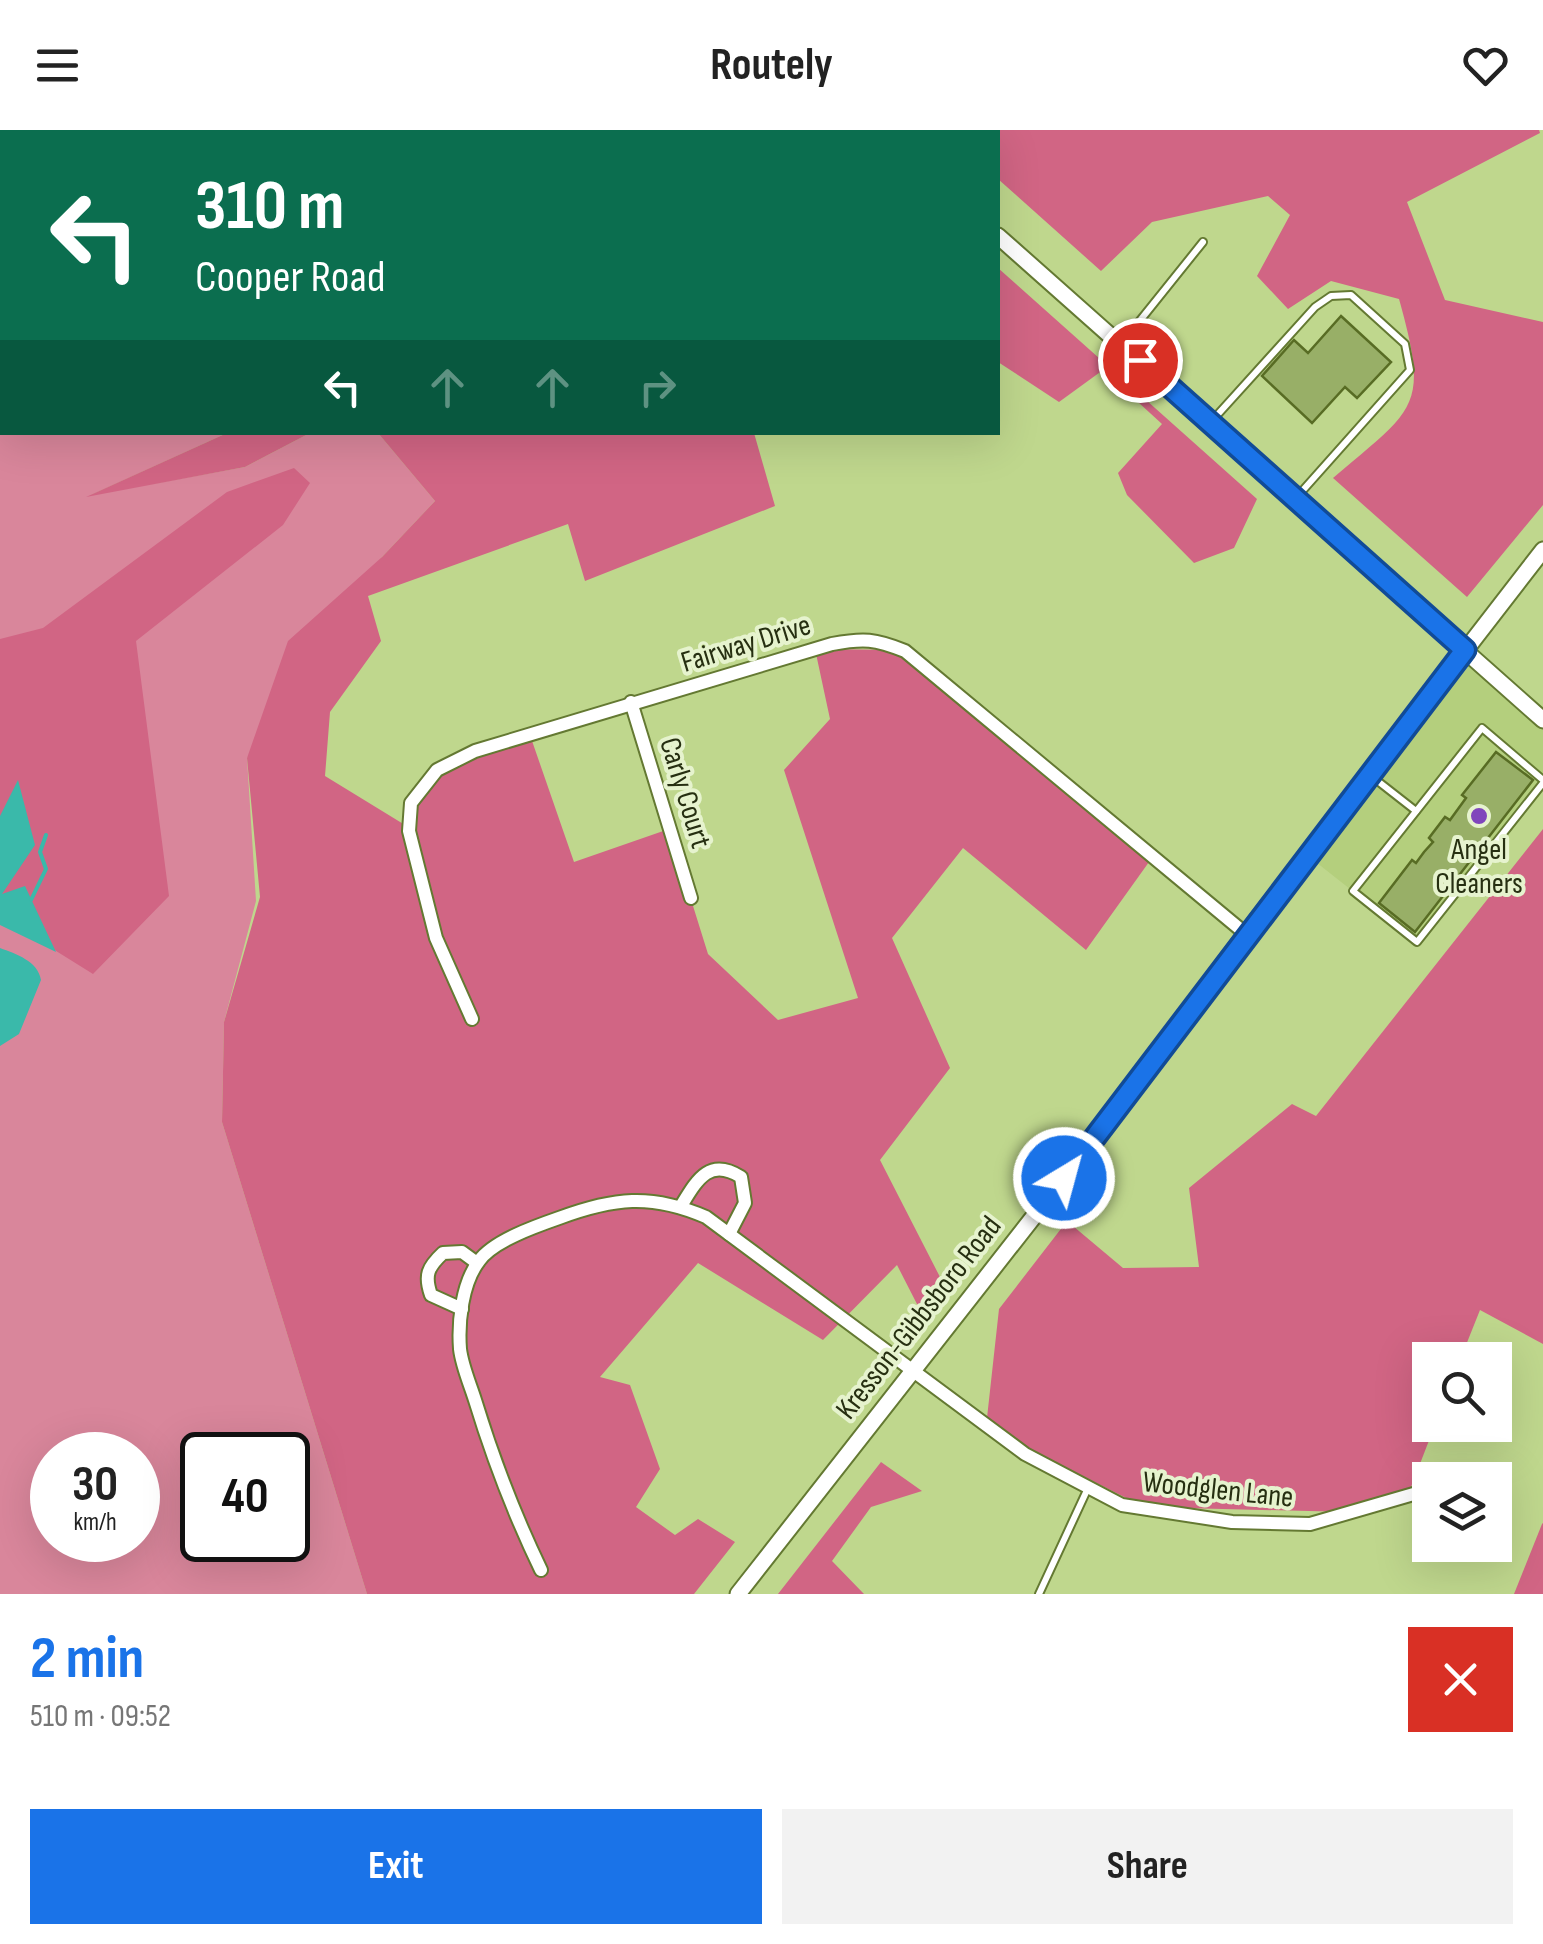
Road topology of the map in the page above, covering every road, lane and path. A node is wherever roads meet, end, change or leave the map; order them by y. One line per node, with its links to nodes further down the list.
1 (1000, 238): 3 (street)
2 (1203, 242): 3 (lane)
3 (1122, 344): 4 (street)
4 (1210, 423): 5 (street); 5 (lane)
5 (1295, 498): 7 (street)
6 (1543, 550): 7 (street, Kresson-Gibbsboro Road)
7 (1465, 650): 9 (street); 10 (street, Kresson-Gibbsboro Road)
8 (631, 702): 13 (street, Carly Court); 14 (street, Fairway Drive); 15 (street, Fairway Drive)
9 (1543, 720)
10 (1370, 774): 12 (lane); 14 (street, Kresson-Gibbsboro Road)
11 (1543, 781): 12 (lane); 12 (lane)
12 (1416, 811)
13 (691, 898)
14 (1246, 934): 20 (street, Kresson-Gibbsboro Road)
15 (472, 1019)
16 (681, 1206): 17 (street, Woodglen Lane); 17 (street); 18 (street)
17 (729, 1234): 20 (street, Woodglen Lane)
18 (477, 1262): 19 (street); 19 (street)
19 (462, 1309): 23 (street)
20 (911, 1372): 21 (street, Woodglen Lane); 24 (street, Kresson-Gibbsboro Road)
21 (1088, 1487): 22 (street, Woodglen Lane); 25 (lane)
22 (1412, 1494)
23 (541, 1570)
24 (738, 1594)
25 (1038, 1594)

